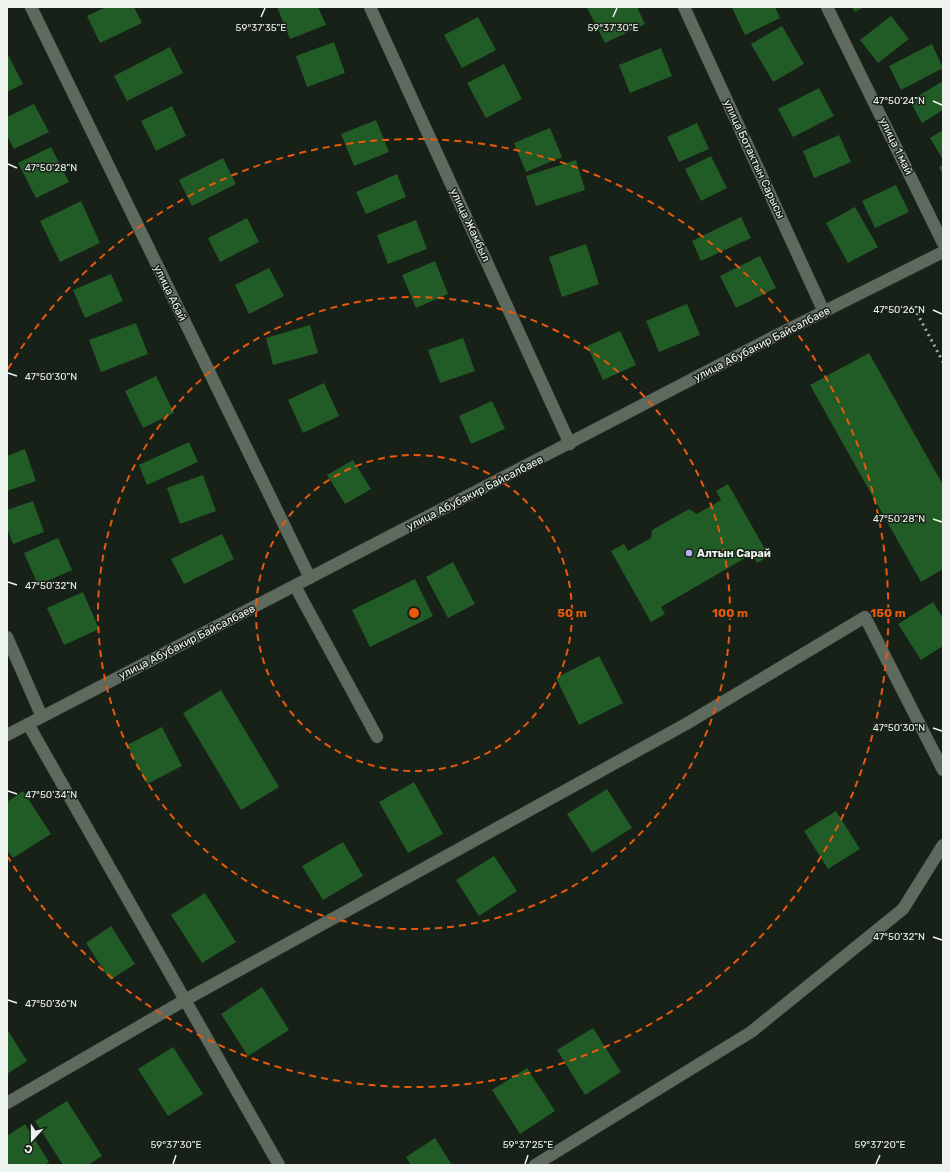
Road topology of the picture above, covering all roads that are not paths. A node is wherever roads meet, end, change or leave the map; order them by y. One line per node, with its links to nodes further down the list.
1 (31, 7): 9 (street, улица Абай)
2 (370, 7): 8 (street, улица Жамбыл)
3 (684, 7): 7 (street, улица Ботактын Сарысы)
4 (827, 7): 5 (street, улица 1 май)
5 (943, 242)
6 (943, 252): 7 (street, улица Абубакир Байсалбаев)
7 (824, 312): 8 (street, улица Абубакир Байсалбаев)
8 (570, 444): 9 (street, улица Абубакир Байсалбаев)
9 (310, 578): 10 (street, улица Абубакир Байсалбаев)
10 (295, 586): 12 (street, улица Абубакир Байсалбаев); 15 (street)
11 (7, 637): 12 (street)
12 (42, 717): 13 (street, улица Абубакир Байсалбаев)
13 (28, 724): 14 (street, улица Абубакир Байсалбаев); 18 (street)
14 (7, 735)
15 (377, 737)
16 (943, 770): 18 (street)
17 (943, 845): 21 (street)
18 (184, 1000): 19 (street); 20 (street)
19 (7, 1103)
20 (279, 1165)
21 (535, 1165)

